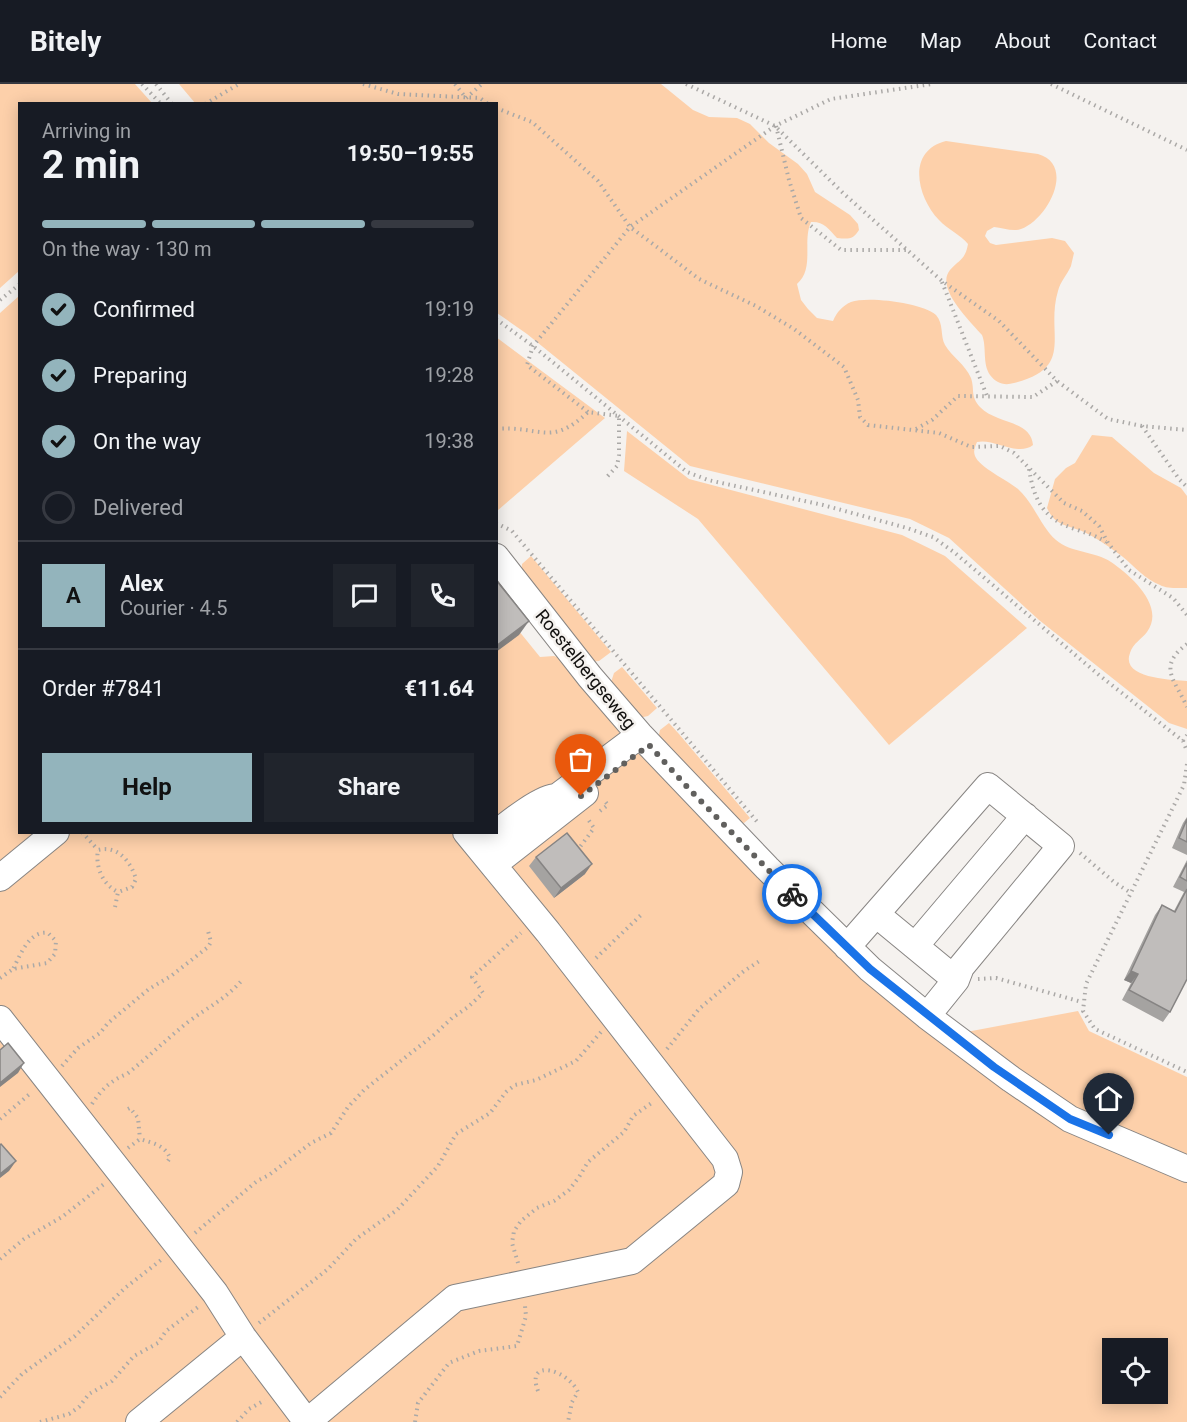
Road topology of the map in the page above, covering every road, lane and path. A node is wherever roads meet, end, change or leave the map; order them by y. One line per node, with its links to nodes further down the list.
1 (142, 84): 11 (path)
2 (156, 84): 12 (path)
3 (239, 84): 13 (path)
4 (363, 84): 10 (path)
5 (455, 84): 10 (path)
6 (482, 84): 10 (path)
7 (687, 84): 16 (path)
8 (932, 84): 16 (path)
9 (1051, 84): 17 (path)
10 (466, 98): 14 (path)
11 (159, 102)
12 (170, 102)
13 (208, 102)
14 (485, 102)
15 (498, 109): 18 (path)
16 (776, 126): 18 (path); 19 (path); 19 (path)
17 (1187, 150)
18 (630, 227): 24 (path); 31 (path)
19 (907, 250): 20 (path)
20 (942, 281): 25 (path); 26 (path)
21 (18, 286): 22 (path)
22 (0, 300)
23 (498, 320): 24 (path)
24 (533, 346): 27 (path); 28 (path)
25 (1057, 381): 26 (path); 29 (path)
26 (987, 396): 31 (path)
27 (588, 412): 28 (path); 30 (path)
28 (619, 416): 34 (path); 44 (path)
29 (1142, 426): 32 (path); 35 (path)
30 (498, 429)
31 (915, 430): 33 (path)
32 (1187, 430)
33 (1029, 468): 37 (path); 37 (path)
34 (605, 479)
35 (1187, 487)
36 (498, 524): 49 (path)
37 (1108, 543): 39 (path)
38 (498, 560): 43 (street, Roestelbergseweg)
39 (1187, 615)
40 (1187, 644): 41 (path)
41 (1187, 707)
42 (1187, 735): 44 (path)
43 (644, 740): 54 (street); 65 (street, Roestelbergseweg)
44 (1182, 741): 45 (path)
45 (1187, 751)
46 (1187, 764): 58 (path)
47 (585, 815): 53 (path)
48 (1025, 816): 52 (street); 60 (street); 64 (street)
49 (759, 824)
50 (54, 834): 56 (street)
51 (84, 834): 55 (path)
52 (1061, 846): 58 (path); 71 (street)
53 (568, 847)
54 (479, 848): 62 (street)
55 (98, 850): 57 (path); 57 (path)
56 (0, 878)
57 (118, 892): 59 (path)
58 (1131, 893): 72 (path)
59 (115, 907)
60 (876, 914): 64 (street); 65 (street)
61 (641, 915): 68 (path)
62 (537, 919): 68 (street); 87 (path)
63 (208, 931): 78 (path)
64 (915, 946): 71 (street)
65 (847, 947): 73 (street, Roestelbergseweg)
66 (761, 960): 76 (path)
67 (13, 969): 67 (path); 69 (path)
68 (579, 972): 74 (street)
69 (0, 978)
70 (243, 979): 82 (path)
71 (957, 980): 72 (path); 73 (street)
72 (1082, 1002): 77 (path)
73 (927, 1016): 86 (street, Roestelbergseweg)
74 (614, 1017): 76 (street); 91 (path)
75 (0, 1019): 78 (street)
76 (651, 1064): 79 (street)
77 (1187, 1072)
78 (47, 1080): 81 (path); 82 (street)
79 (671, 1089): 89 (path); 89 (street)
80 (128, 1109): 83 (path)
81 (0, 1119)
82 (81, 1122): 85 (street)
83 (140, 1139): 84 (path); 85 (path)
84 (168, 1161)
85 (115, 1167): 87 (street); 88 (path)
86 (1187, 1169)
87 (178, 1246): 90 (street); 94 (path)
88 (0, 1259)
89 (524, 1284): 98 (street); 99 (path)
90 (215, 1293): 91 (street); 95 (path)
91 (243, 1337): 92 (street); 96 (street)
92 (281, 1389): 97 (path); 98 (street)
93 (538, 1391): 100 (path)
94 (0, 1397)
95 (40, 1422)
96 (139, 1422)
97 (237, 1422)
98 (307, 1422)
99 (415, 1422)
100 (568, 1422)

